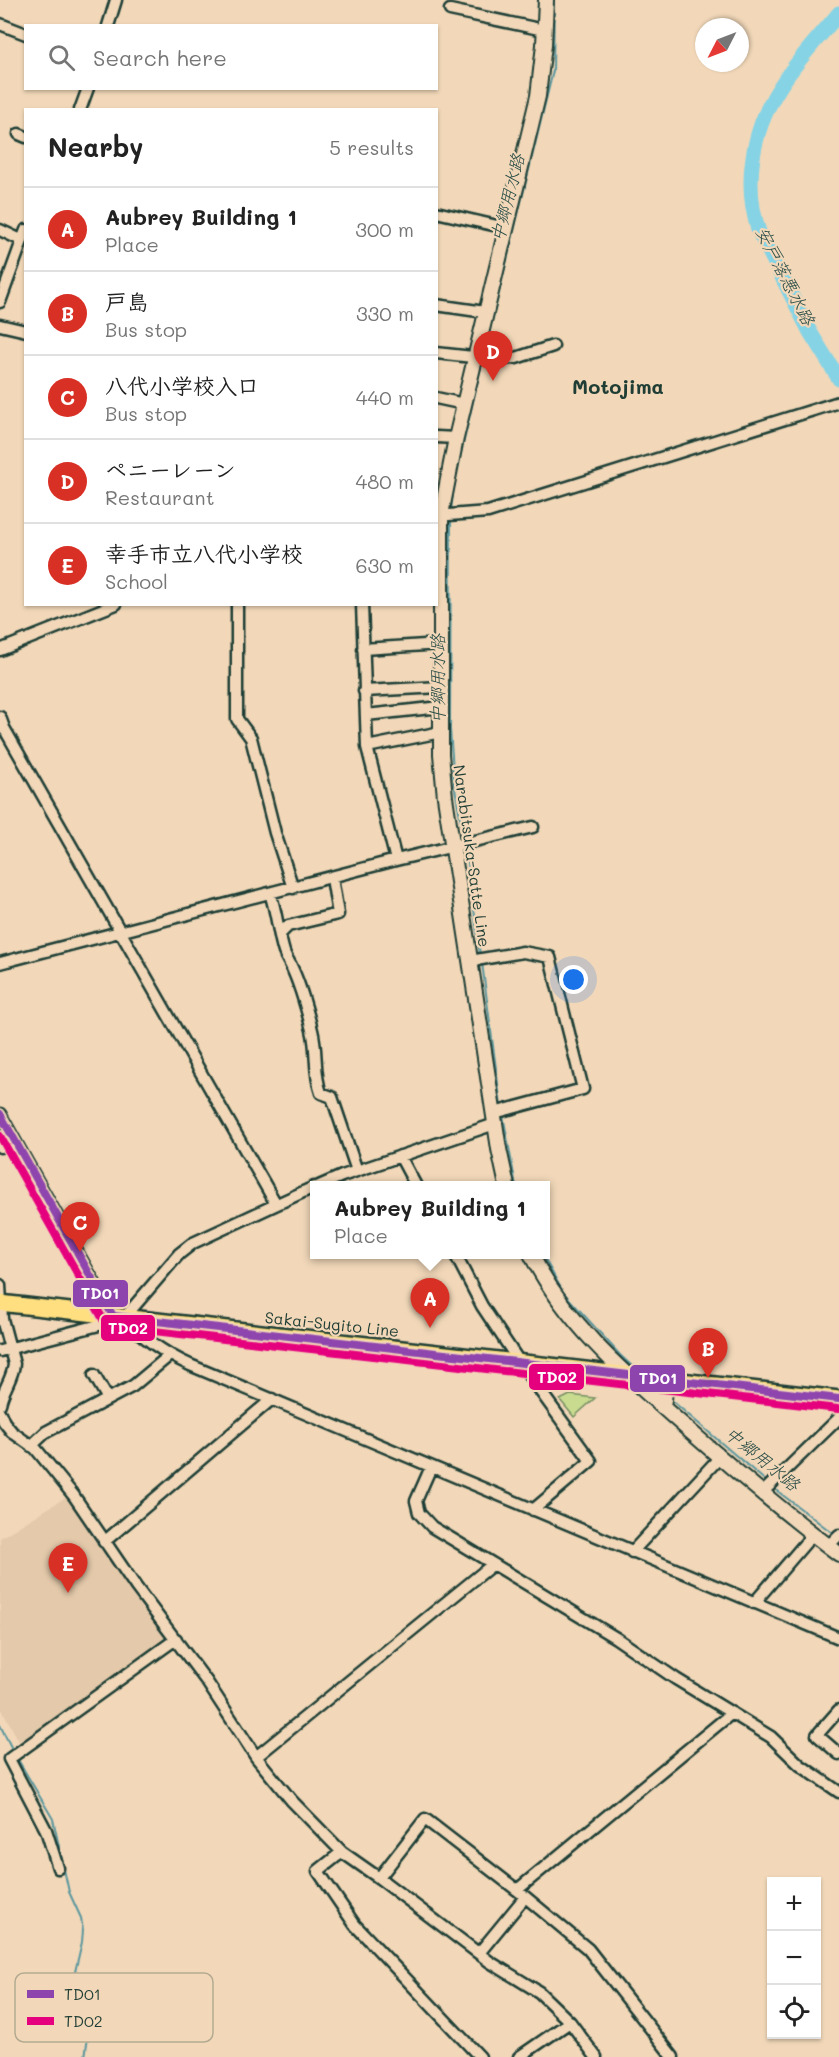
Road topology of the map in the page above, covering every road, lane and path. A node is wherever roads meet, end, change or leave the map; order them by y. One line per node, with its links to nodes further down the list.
1 (116, 0): 5 (street)
2 (546, 0): 6 (main road, Narabitsuka-Satte Line)
3 (450, 10): 6 (street)
4 (0, 24): 7 (street)
5 (109, 24)
6 (544, 30): 11 (main road, Narabitsuka-Satte Line)
7 (24, 33)
8 (87, 90): 9 (street)
9 (81, 108)
10 (438, 212): 11 (street)
11 (506, 228): 16 (main road, Narabitsuka-Satte Line)
12 (0, 230): 13 (street)
13 (23, 235): 14 (street)
14 (0, 302)
15 (438, 305): 16 (street)
16 (485, 312): 21 (main road, Narabitsuka-Satte Line)
17 (0, 325): 18 (street)
18 (24, 331)
19 (554, 350): 21 (street)
20 (438, 353): 21 (street)
21 (475, 356): 24 (main road, Narabitsuka-Satte Line)
22 (438, 398): 24 (street)
23 (839, 402): 27 (street)
24 (464, 404): 26 (main road, Narabitsuka-Satte Line)
25 (438, 437): 26 (street)
26 (456, 438): 27 (main road, Narabitsuka-Satte Line)
27 (439, 515): 28 (main road, Narabitsuka-Satte Line)
28 (439, 587): 32 (main road, Narabitsuka-Satte Line)
29 (111, 606): 34 (street)
30 (237, 606): 46 (street)
31 (362, 606): 33 (street)
32 (441, 644): 33 (street); 35 (main road, Narabitsuka-Satte Line)
33 (363, 649): 36 (street)
34 (0, 650)
35 (441, 687): 36 (street); 37 (main road, Narabitsuka-Satte Line)
36 (364, 691): 38 (street)
37 (441, 706): 38 (street); 40 (main road, Narabitsuka-Satte Line)
38 (366, 715): 41 (street)
39 (0, 717): 48 (street)
40 (441, 732): 41 (street); 43 (main road, Narabitsuka-Satte Line)
41 (368, 747): 44 (street)
42 (533, 827): 43 (street)
43 (452, 846): 44 (street); 50 (main road, Narabitsuka-Satte Line)
44 (396, 860): 45 (street)
45 (332, 878): 46 (street); 49 (street)
46 (293, 888): 47 (street)
47 (270, 893): 48 (street); 49 (street)
48 (121, 932): 51 (street); 62 (street)
49 (280, 934): 57 (street)
50 (470, 961): 53 (main road, Narabitsuka-Satte Line); 53 (street)
51 (0, 963)
52 (0, 1114): 54 (street)
53 (495, 1119): 56 (street); 60 (main road, Narabitsuka-Satte Line)
54 (14, 1140): 55 (street); 67 (street)
55 (0, 1147)
56 (400, 1156): 57 (street); 59 (street)
57 (357, 1171): 58 (street)
58 (330, 1181)
59 (414, 1181)
60 (506, 1181)
61 (310, 1189): 62 (street)
62 (276, 1204): 67 (street)
63 (458, 1259): 70 (street)
64 (534, 1259): 72 (main road)
65 (0, 1285): 66 (street)
66 (1, 1303): 67 (main road, Sakai-Sugito Line); 68 (street)
67 (118, 1317): 68 (street); 69 (street); 70 (main road, Sakai-Sugito Line)
68 (4, 1350): 77 (street)
69 (170, 1355): 75 (street); 76 (street)
70 (520, 1363): 72 (main road, Sakai-Sugito Line); 85 (street)
71 (94, 1375): 76 (street)
72 (626, 1375): 73 (main road, Sakai-Sugito Line); 78 (main road)
73 (677, 1380): 74 (main road, Sakai-Sugito Line); 78 (main road)
74 (839, 1398)
75 (272, 1399): 83 (street); 88 (street)
76 (108, 1400): 81 (street)
77 (0, 1404)
78 (663, 1407): 82 (main road)
79 (0, 1413): 81 (street)
80 (839, 1418): 84 (street)
81 (31, 1446): 88 (street)
82 (720, 1457): 84 (main road); 90 (street)
83 (431, 1467): 85 (street); 91 (street)
84 (762, 1493): 86 (main road)
85 (533, 1510): 90 (street)
86 (813, 1534): 89 (main road); 92 (street)
87 (839, 1535): 89 (street)
88 (104, 1542): 94 (street)
89 (833, 1550)
90 (632, 1552): 92 (street)
91 (492, 1565): 96 (street); 98 (street)
92 (754, 1603): 93 (street)
93 (839, 1638)
94 (176, 1639): 98 (street); 101 (street)
95 (839, 1710): 97 (street)
96 (732, 1713): 99 (street); 103 (street)
97 (839, 1754)
98 (256, 1757): 100 (street)
99 (837, 1786)
100 (342, 1852): 102 (street); 106 (street)
101 (58, 1868)
102 (379, 1878): 103 (street); 104 (street)
103 (521, 1894): 104 (street); 109 (street)
104 (479, 1953): 105 (street)
105 (570, 2022): 107 (street); 108 (street)
106 (480, 2057)
107 (519, 2057)
108 (596, 2057)
109 (673, 2057)

